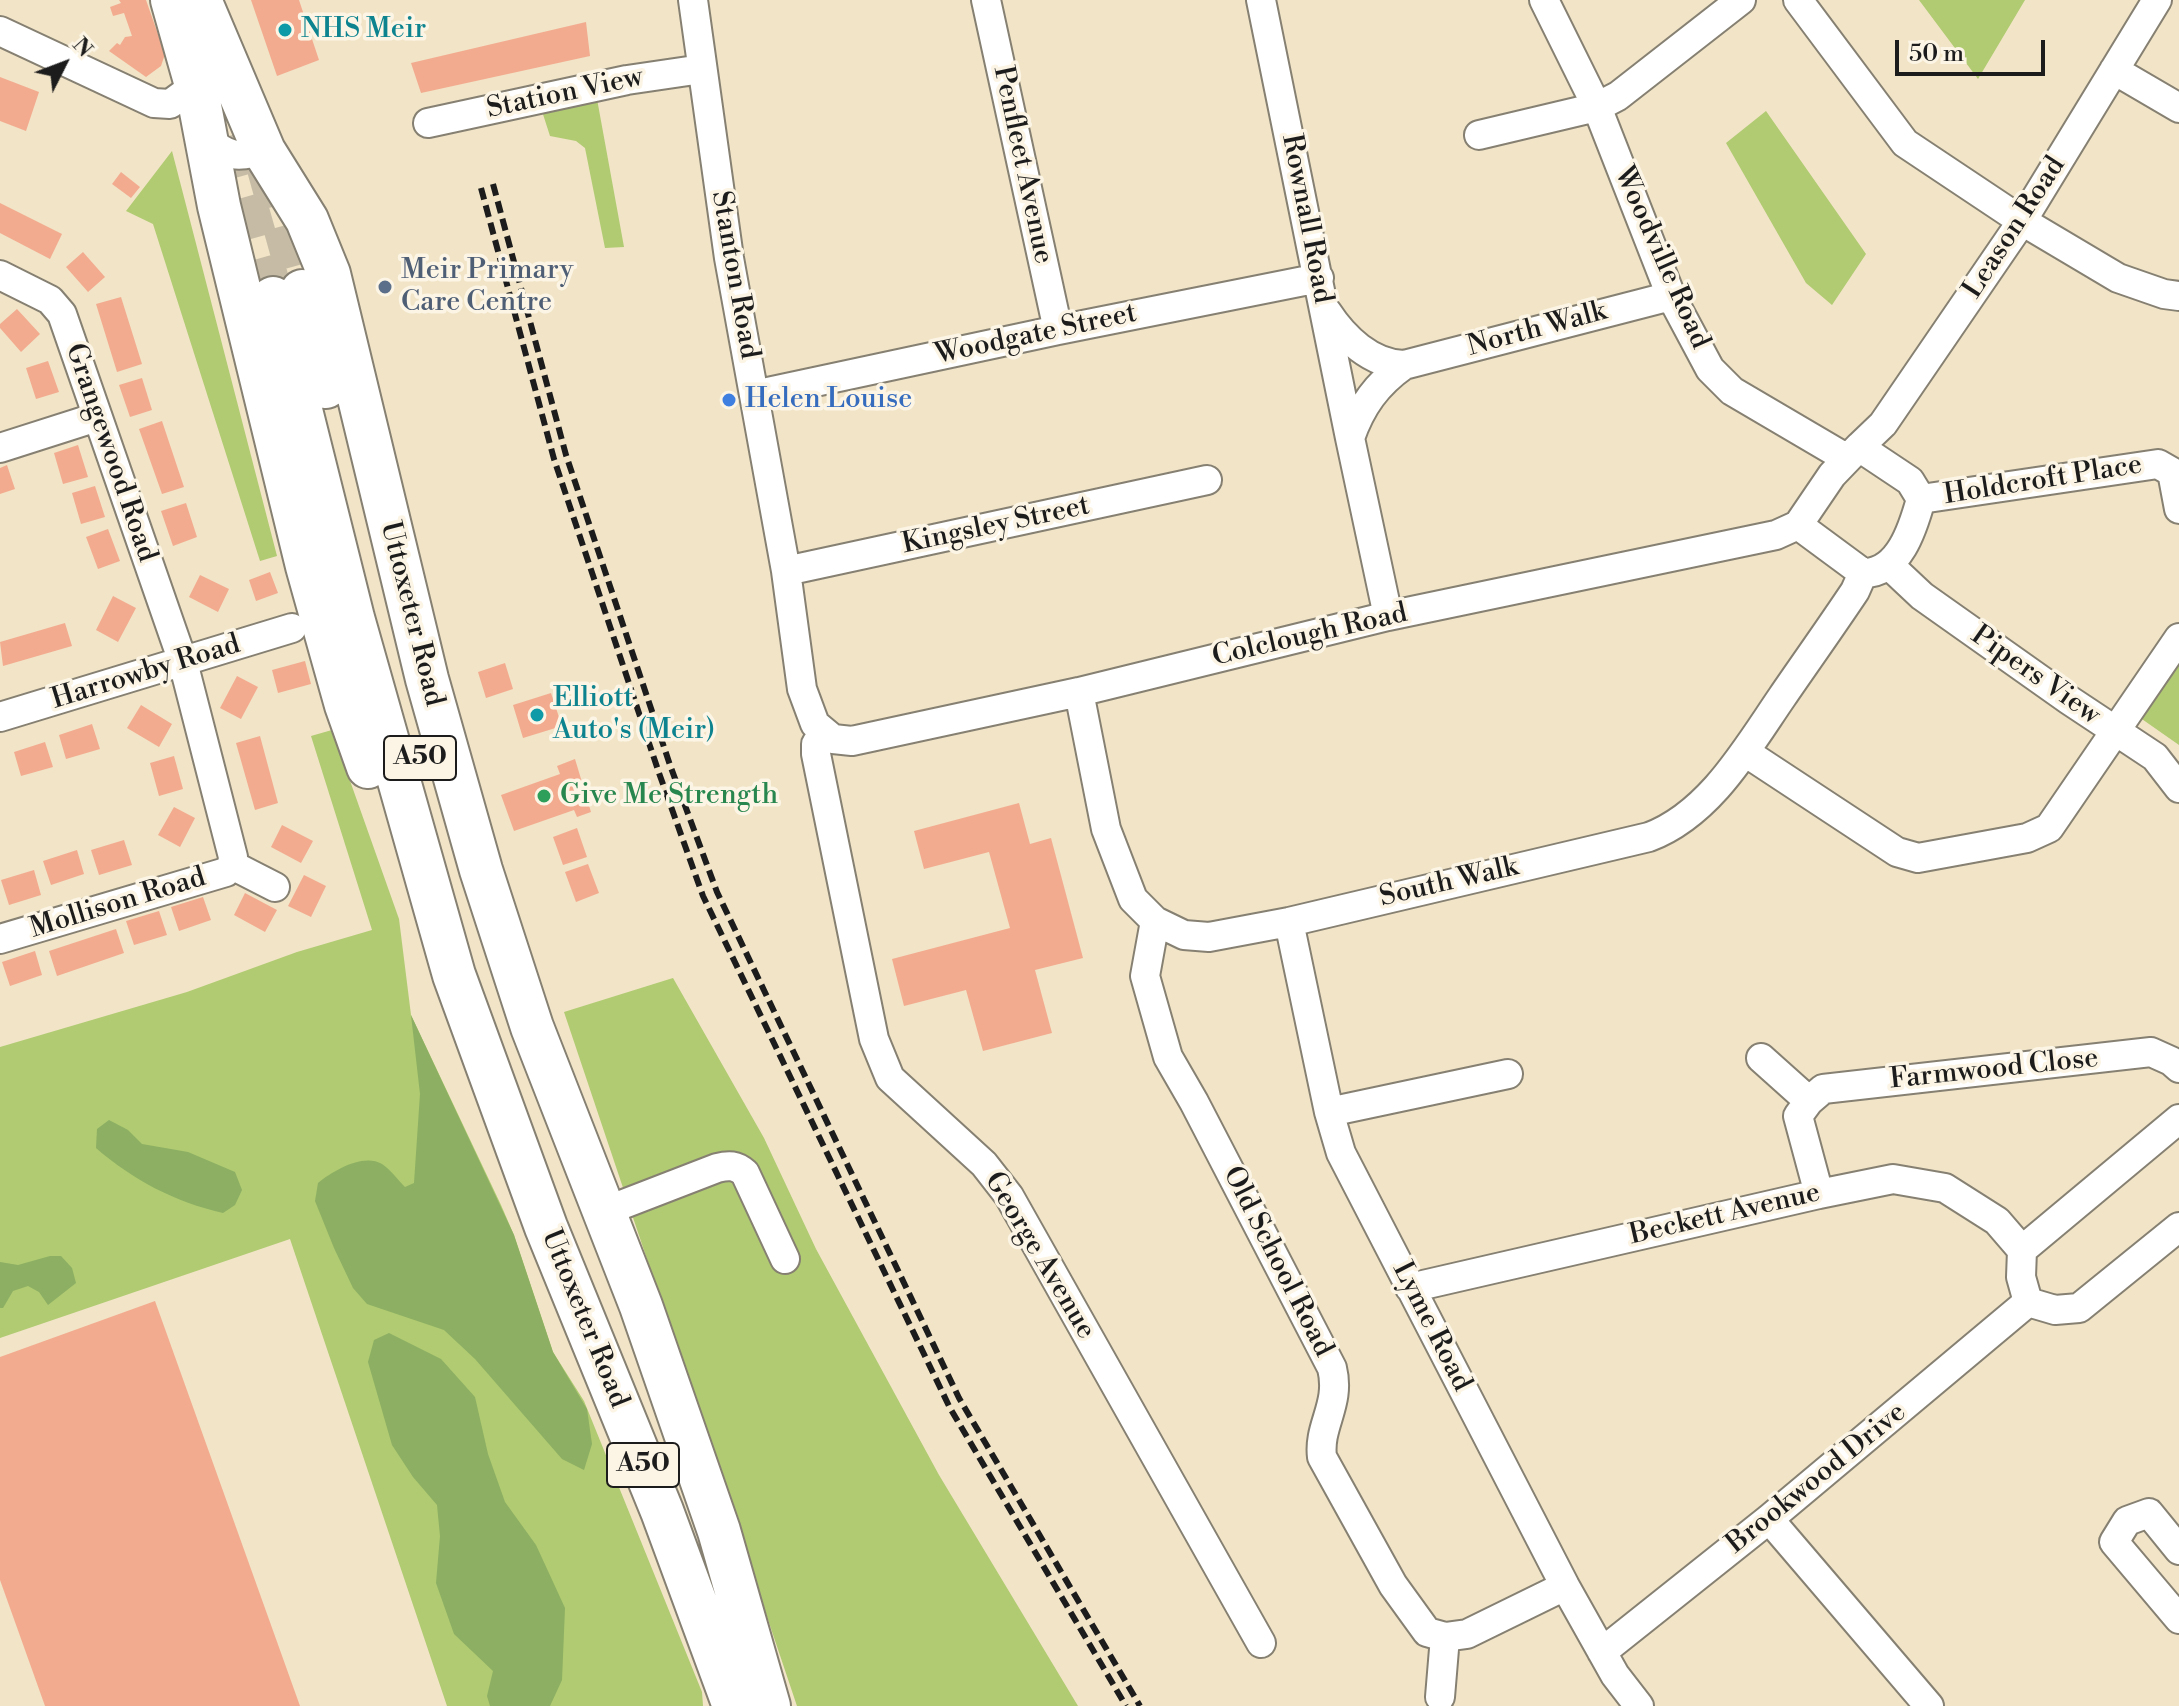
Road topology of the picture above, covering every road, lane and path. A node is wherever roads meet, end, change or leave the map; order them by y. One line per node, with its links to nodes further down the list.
1 (172, 0): 13 (highway)
2 (200, 0): 19 (highway, Uttoxeter Road)
3 (693, 0): 11 (street, Stanton Road)
4 (986, 0): 26 (street, Penfleet Avenue)
5 (1261, 0): 22 (street, Rownall Road)
6 (1544, 0): 14 (street, Woodville Road)
7 (1741, 0): 14 (street)
8 (1798, 0): 20 (street)
9 (2157, 0): 12 (street, Leason Road)
10 (0, 31): 13 (street)
11 (702, 69): 16 (street, Station View); 28 (street, Stanton Road)
12 (2114, 70): 15 (street); 20 (street, Leason Road)
13 (196, 85): 18 (highway)
14 (1597, 107): 17 (street); 23 (street, Woodville Road)
15 (2179, 108)
16 (428, 123)
17 (1479, 135)
18 (209, 140): 19 (street); 54 (highway)
19 (264, 151): 62 (highway, Uttoxeter Road)
20 (2022, 221): 24 (street); 32 (street, Leason Road)
21 (0, 275): 29 (street, Grangewood Road)
22 (1319, 278): 25 (street, Rownall Road); 26 (street, Woodgate Street)
23 (1671, 296): 27 (street, North Walk); 32 (street, Woodville Road)
24 (2179, 296)
25 (1324, 308): 27 (street); 30 (street, Rownall Road)
26 (1058, 330): 28 (street, Woodgate Street)
27 (1404, 365): 30 (street, North Walk)
28 (754, 395): 38 (street, Stanton Road)
29 (97, 417): 31 (street); 42 (street, Grangewood Road)
30 (1350, 438): 39 (street)
31 (0, 448)
32 (1852, 453): 34 (street, Woodville Road); 36 (street, Leason Road)
33 (1207, 480): 38 (street, Kingsley Street)
34 (1921, 499): 35 (street, Holdcroft Place); 37 (street, South Walk)
35 (2179, 509)
36 (1798, 525): 37 (street, Pipers View); 39 (street, Colclough Road)
37 (1876, 569): 45 (street, Pipers View); 47 (street, South Walk)
38 (786, 571): 46 (street, Stanton Road)
39 (1388, 616): 43 (street, Colclough Road)
40 (292, 628): 42 (street, Harrowby Road)
41 (2179, 638): 45 (street)
42 (183, 662): 44 (street, Harrowby Road); 49 (street, Mollison Road)
43 (1079, 692): 46 (street, Colclough Road); 51 (street, South Walk)
44 (0, 717)
45 (2114, 730): 47 (street); 48 (street, Pipers View)
46 (824, 733): 73 (street, George Avenue)
47 (1745, 752): 52 (street, South Walk)
48 (2179, 788)
49 (232, 865): 50 (street, Mollison Road); 53 (street, Mollison Road)
50 (275, 887)
51 (1155, 921): 52 (street, South Walk); 72 (street, Old School Road)
52 (1289, 922): 59 (street, Lyme Road)
53 (0, 939)
54 (454, 975): 76 (highway, Uttoxeter Road / A50); 76 (highway, A50)
55 (1761, 1058): 58 (street)
56 (2179, 1068): 58 (street, Farmwood Close)
57 (1508, 1074): 59 (street)
58 (1809, 1101): 61 (street)
59 (1329, 1112): 66 (street, Lyme Road)
60 (2179, 1119): 64 (street)
61 (1819, 1194): 64 (street, Beckett Avenue); 66 (street, Beckett Avenue)
62 (608, 1223): 65 (street); 76 (highway, Uttoxeter Road)
63 (2179, 1227): 67 (street)
64 (2022, 1250): 67 (street)
65 (785, 1259)
66 (1410, 1288): 70 (street, Lyme Road)
67 (2028, 1302): 68 (street, Brookwood Drive)
68 (1769, 1519): 74 (street, Brookwood Drive); 78 (street)
69 (2179, 1550): 71 (street)
70 (1565, 1586): 72 (street); 74 (street, Lyme Road)
71 (2179, 1619)
72 (1445, 1637): 75 (street)
73 (1261, 1643)
74 (1602, 1652): 77 (street, Lyme Road)
75 (1440, 1697)
76 (755, 1700)
77 (1639, 1706)
78 (1929, 1706)

